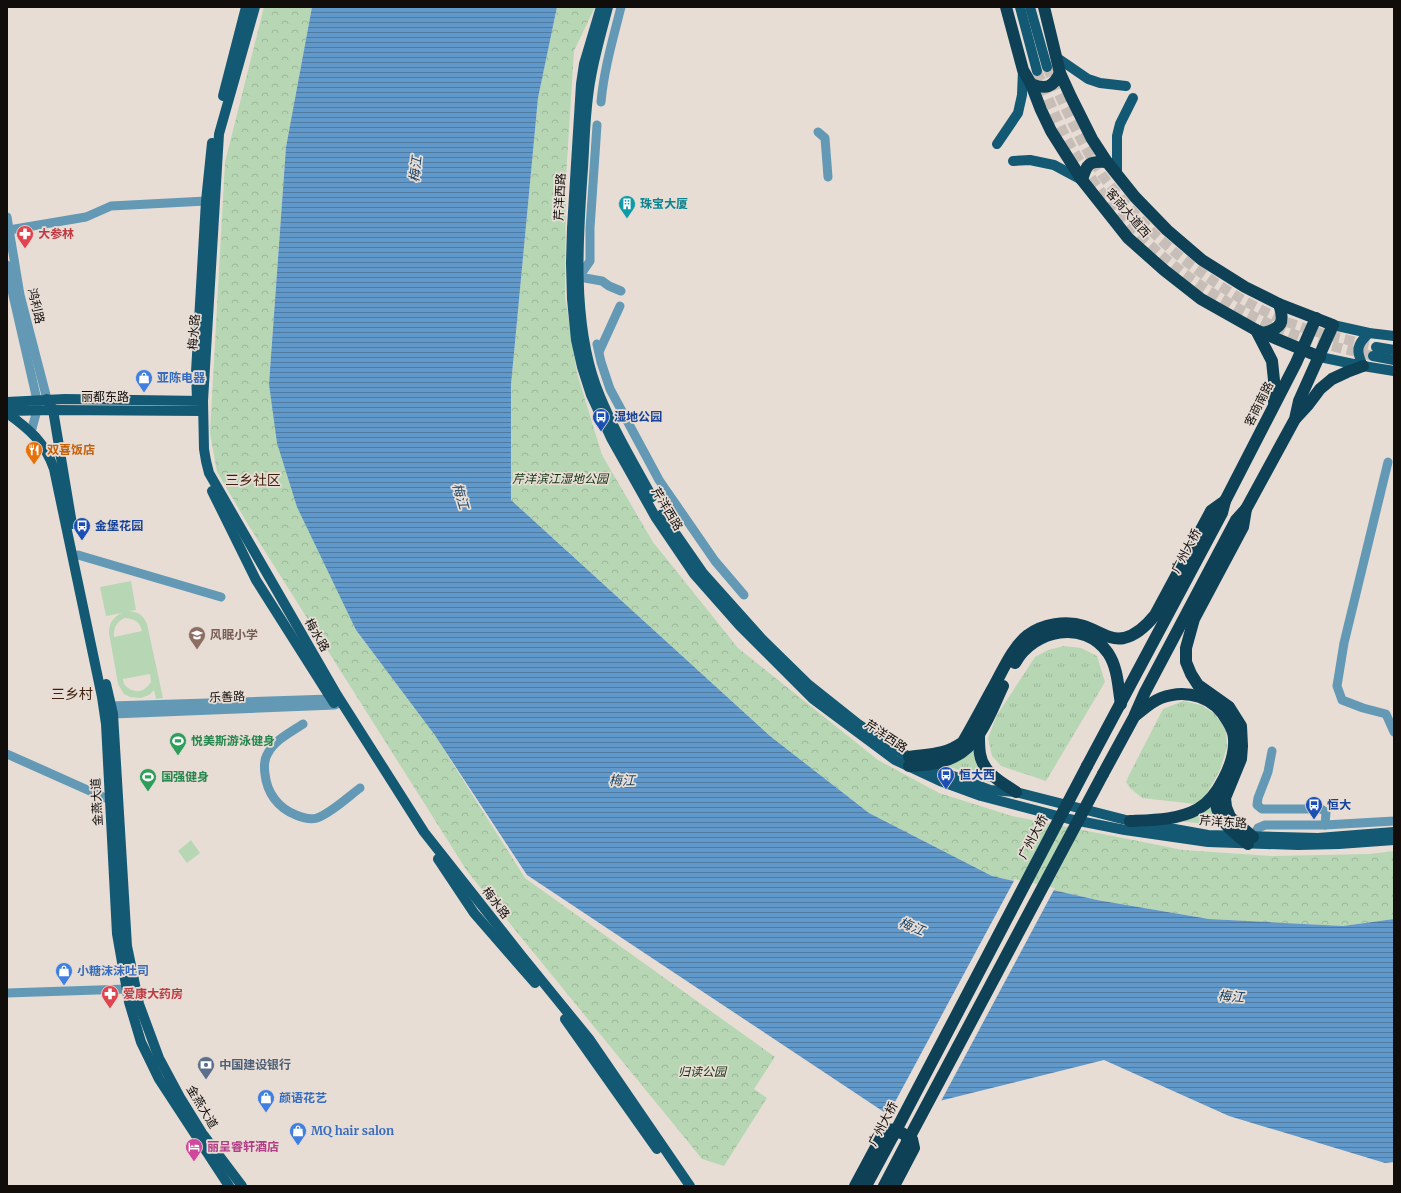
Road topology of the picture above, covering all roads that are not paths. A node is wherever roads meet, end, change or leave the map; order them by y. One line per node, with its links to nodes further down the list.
1 (246, 7): 25 (main road, 梅水路)
2 (255, 7): 46 (main road, 梅水路)
3 (600, 7): 69 (main road, 芹洋西路)
4 (608, 7): 29 (main road, 芹洋西路)
5 (622, 7): 16 (street)
6 (1006, 7): 11 (highway, 客商大道西)
7 (1020, 7): 8 (main road)
8 (1030, 7)
9 (1044, 7): 10 (highway)
10 (1056, 57): 12 (highway); 14 (main road)
11 (1023, 70): 13 (highway, 客商大道西); 19 (main road)
12 (1060, 72): 13 (highway); 21 (highway)
13 (1031, 84): 24 (highway, 客商大道西)
14 (1126, 86)
15 (1133, 98): 22 (main road)
16 (601, 102)
17 (597, 125): 29 (street)
18 (818, 132): 23 (street)
19 (997, 144)
20 (1013, 161): 24 (main road)
21 (1107, 162): 22 (highway); 24 (highway)
22 (1117, 174): 31 (highway)
23 (828, 177)
24 (1082, 180): 35 (highway, 客商大道西)
25 (206, 201): 27 (street); 46 (main road, 梅水路)
26 (7, 217): 27 (street, 鸿利路)
27 (9, 230): 45 (street, 鸿利路)
28 (7, 265): 45 (street, 鸿利路)
29 (579, 278): 30 (street); 69 (main road, 芹洋西路)
30 (621, 292)
31 (1279, 304): 33 (highway); 35 (highway)
32 (620, 306): 58 (street)
33 (1316, 318): 34 (highway); 38 (highway, 客商南路)
34 (1333, 325): 36 (main road); 40 (highway)
35 (1259, 332): 38 (highway, 客商大道西); 47 (highway)
36 (1369, 333): 37 (main road); 42 (main road)
37 (1394, 336)
38 (1302, 350): 40 (highway, 客商大道西); 47 (highway, 客商南路)
39 (1394, 350): 41 (main road)
40 (1320, 357): 42 (main road); 50 (highway)
41 (1394, 360)
42 (1363, 366): 43 (main road); 50 (highway)
43 (1394, 371)
44 (7, 402): 45 (main road, 丽都东路)
45 (40, 403): 46 (main road, 丽都东路); 48 (main road, 金燕大道); 48 (main road, 丽都东路); 49 (main road, 丽都东路); 51 (street, 鸿利路)
46 (200, 406): 48 (main road, 丽都东路); 60 (main road, 梅水路)
47 (1274, 406): 55 (highway, 客商南路)
48 (53, 410): 52 (main road, 金燕大道)
49 (7, 412): 51 (main road, 金燕大道)
50 (1295, 419): 56 (highway)
51 (31, 432): 53 (main road, 金燕大道)
52 (59, 446): 53 (main road); 57 (main road, 金燕大道)
53 (47, 450): 74 (main road, 金燕大道)
54 (1388, 462): 65 (street)
55 (1225, 501): 61 (highway, 广州大桥); 69 (highway)
56 (1246, 509): 63 (highway); 81 (highway)
57 (78, 556): 59 (street); 62 (main road, 金燕大道)
58 (744, 595)
59 (221, 597)
60 (336, 700): 62 (street, 乐善路); 87 (main road, 梅水路); 88 (main road, 梅水路)
61 (1121, 704): 66 (highway); 90 (highway, 广州大桥, bridge)
62 (112, 710): 86 (main road, 金燕大道)
63 (1134, 718): 73 (highway); 91 (highway, bridge)
64 (303, 724): 71 (street)
65 (1394, 732)
66 (979, 735): 70 (highway); 72 (highway)
67 (1272, 751): 78 (street)
68 (7, 754): 74 (street)
69 (909, 761): 70 (highway); 75 (main road, 芹洋西路)
70 (924, 765): 72 (main road)
71 (360, 788)
72 (1016, 792): 76 (main road, 芹洋东路)
73 (1218, 792): 76 (highway); 80 (highway)
74 (110, 800): 83 (main road, 金燕大道)
75 (1069, 819): 81 (main road, 芹洋东路)
76 (1130, 821): 80 (main road, 芹洋东路)
77 (1394, 821): 78 (street)
78 (1325, 825): 81 (street)
79 (1394, 832): 81 (main road, 芹洋东路)
80 (1238, 836): 81 (highway)
81 (1250, 840): 82 (main road, 芹洋东路)
82 (1394, 840)
83 (127, 989): 84 (street); 85 (main road, 金燕大道)
84 (7, 993)
85 (229, 1186)
86 (242, 1186)
87 (682, 1186)
88 (690, 1186)
89 (855, 1186): 92 (highway)
90 (866, 1186)
91 (884, 1186)
92 (894, 1186)

